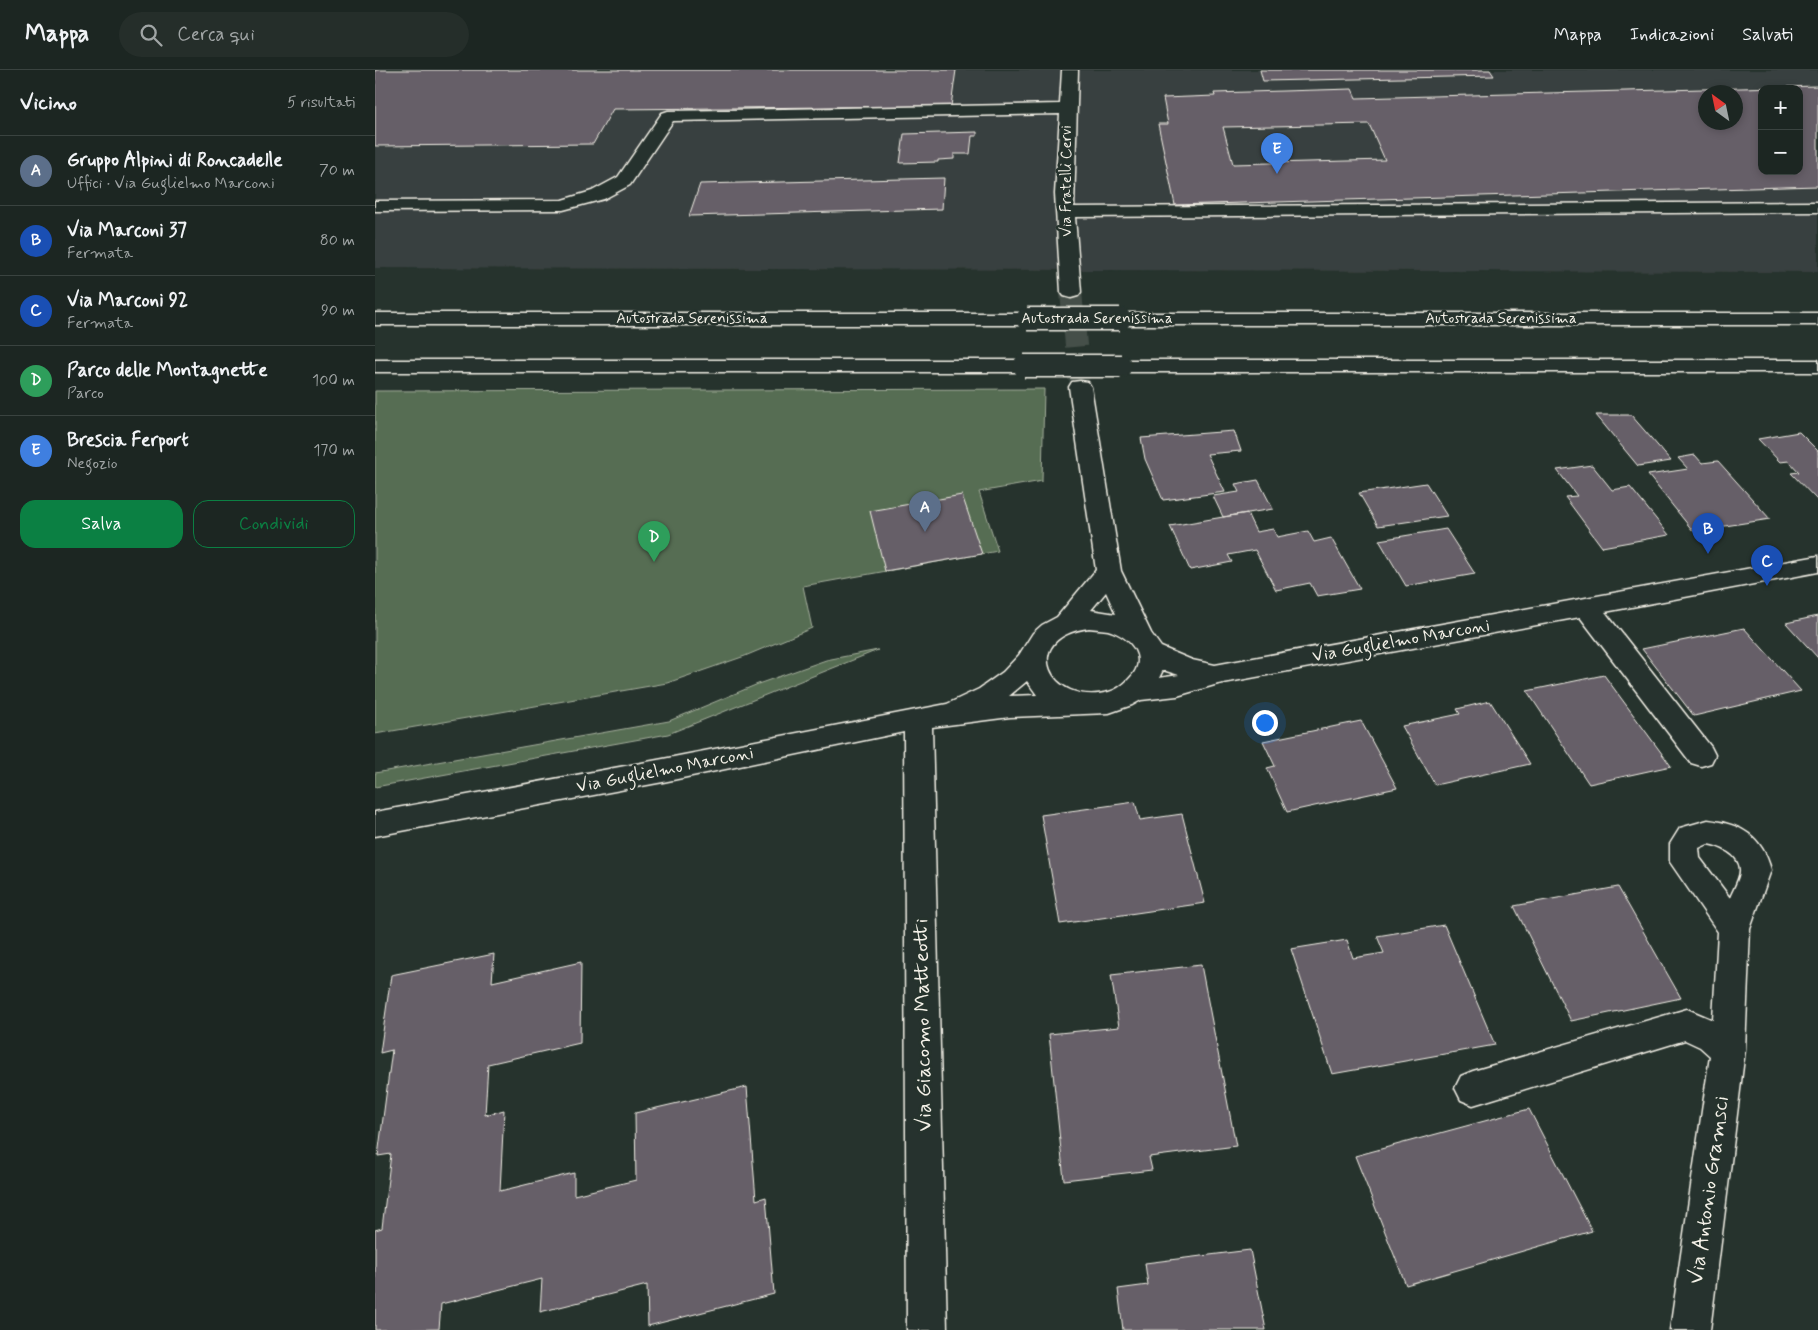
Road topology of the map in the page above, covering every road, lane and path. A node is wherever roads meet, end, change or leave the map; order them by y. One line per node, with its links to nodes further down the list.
1 (1070, 70): 2 (main road, Via Fratelli Cervi)
2 (1067, 109): 3 (main road); 5 (main road, Via Fratelli Cervi)
3 (375, 206)
4 (1818, 207): 5 (main road)
5 (1065, 212): 6 (main road, Via Fratelli Cervi)
6 (1071, 292)
7 (375, 319): 8 (main road, Autostrada Serenissima, bridge)
8 (1818, 319)
9 (375, 366): 10 (main road, bridge)
10 (1818, 366)
11 (1080, 387): 13 (main road)
12 (1818, 564): 14 (main road, Via Guglielmo Marconi)
13 (1109, 571): 15 (main road); 16 (main road)
14 (1587, 607): 18 (main road, Via Guglielmo Marconi); 23 (main road)
15 (1066, 624): 16 (main road, Via Guglielmo Marconi); 17 (main road, Via Guglielmo Marconi)
16 (1144, 644): 18 (main road, Via Guglielmo Marconi); 19 (main road)
17 (1035, 653): 20 (main road, Via Guglielmo Marconi); 21 (main road, Via Guglielmo Marconi)
18 (1215, 675): 19 (main road, Via Guglielmo Marconi)
19 (1137, 690): 20 (main road, Via Guglielmo Marconi)
20 (1080, 704): 21 (main road, Via Guglielmo Marconi)
21 (953, 713): 22 (main road, Via Guglielmo Marconi)
22 (918, 720): 24 (main road, Via Guglielmo Marconi); 28 (main road, Via Giacomo Matteotti)
23 (1701, 755)
24 (375, 824)
25 (1734, 929): 26 (main road, Via Antonio Gramsci)
26 (1728, 1050): 27 (main road); 29 (main road, Via Antonio Gramsci)
27 (1473, 1088)
28 (927, 1330)
29 (1690, 1330)

